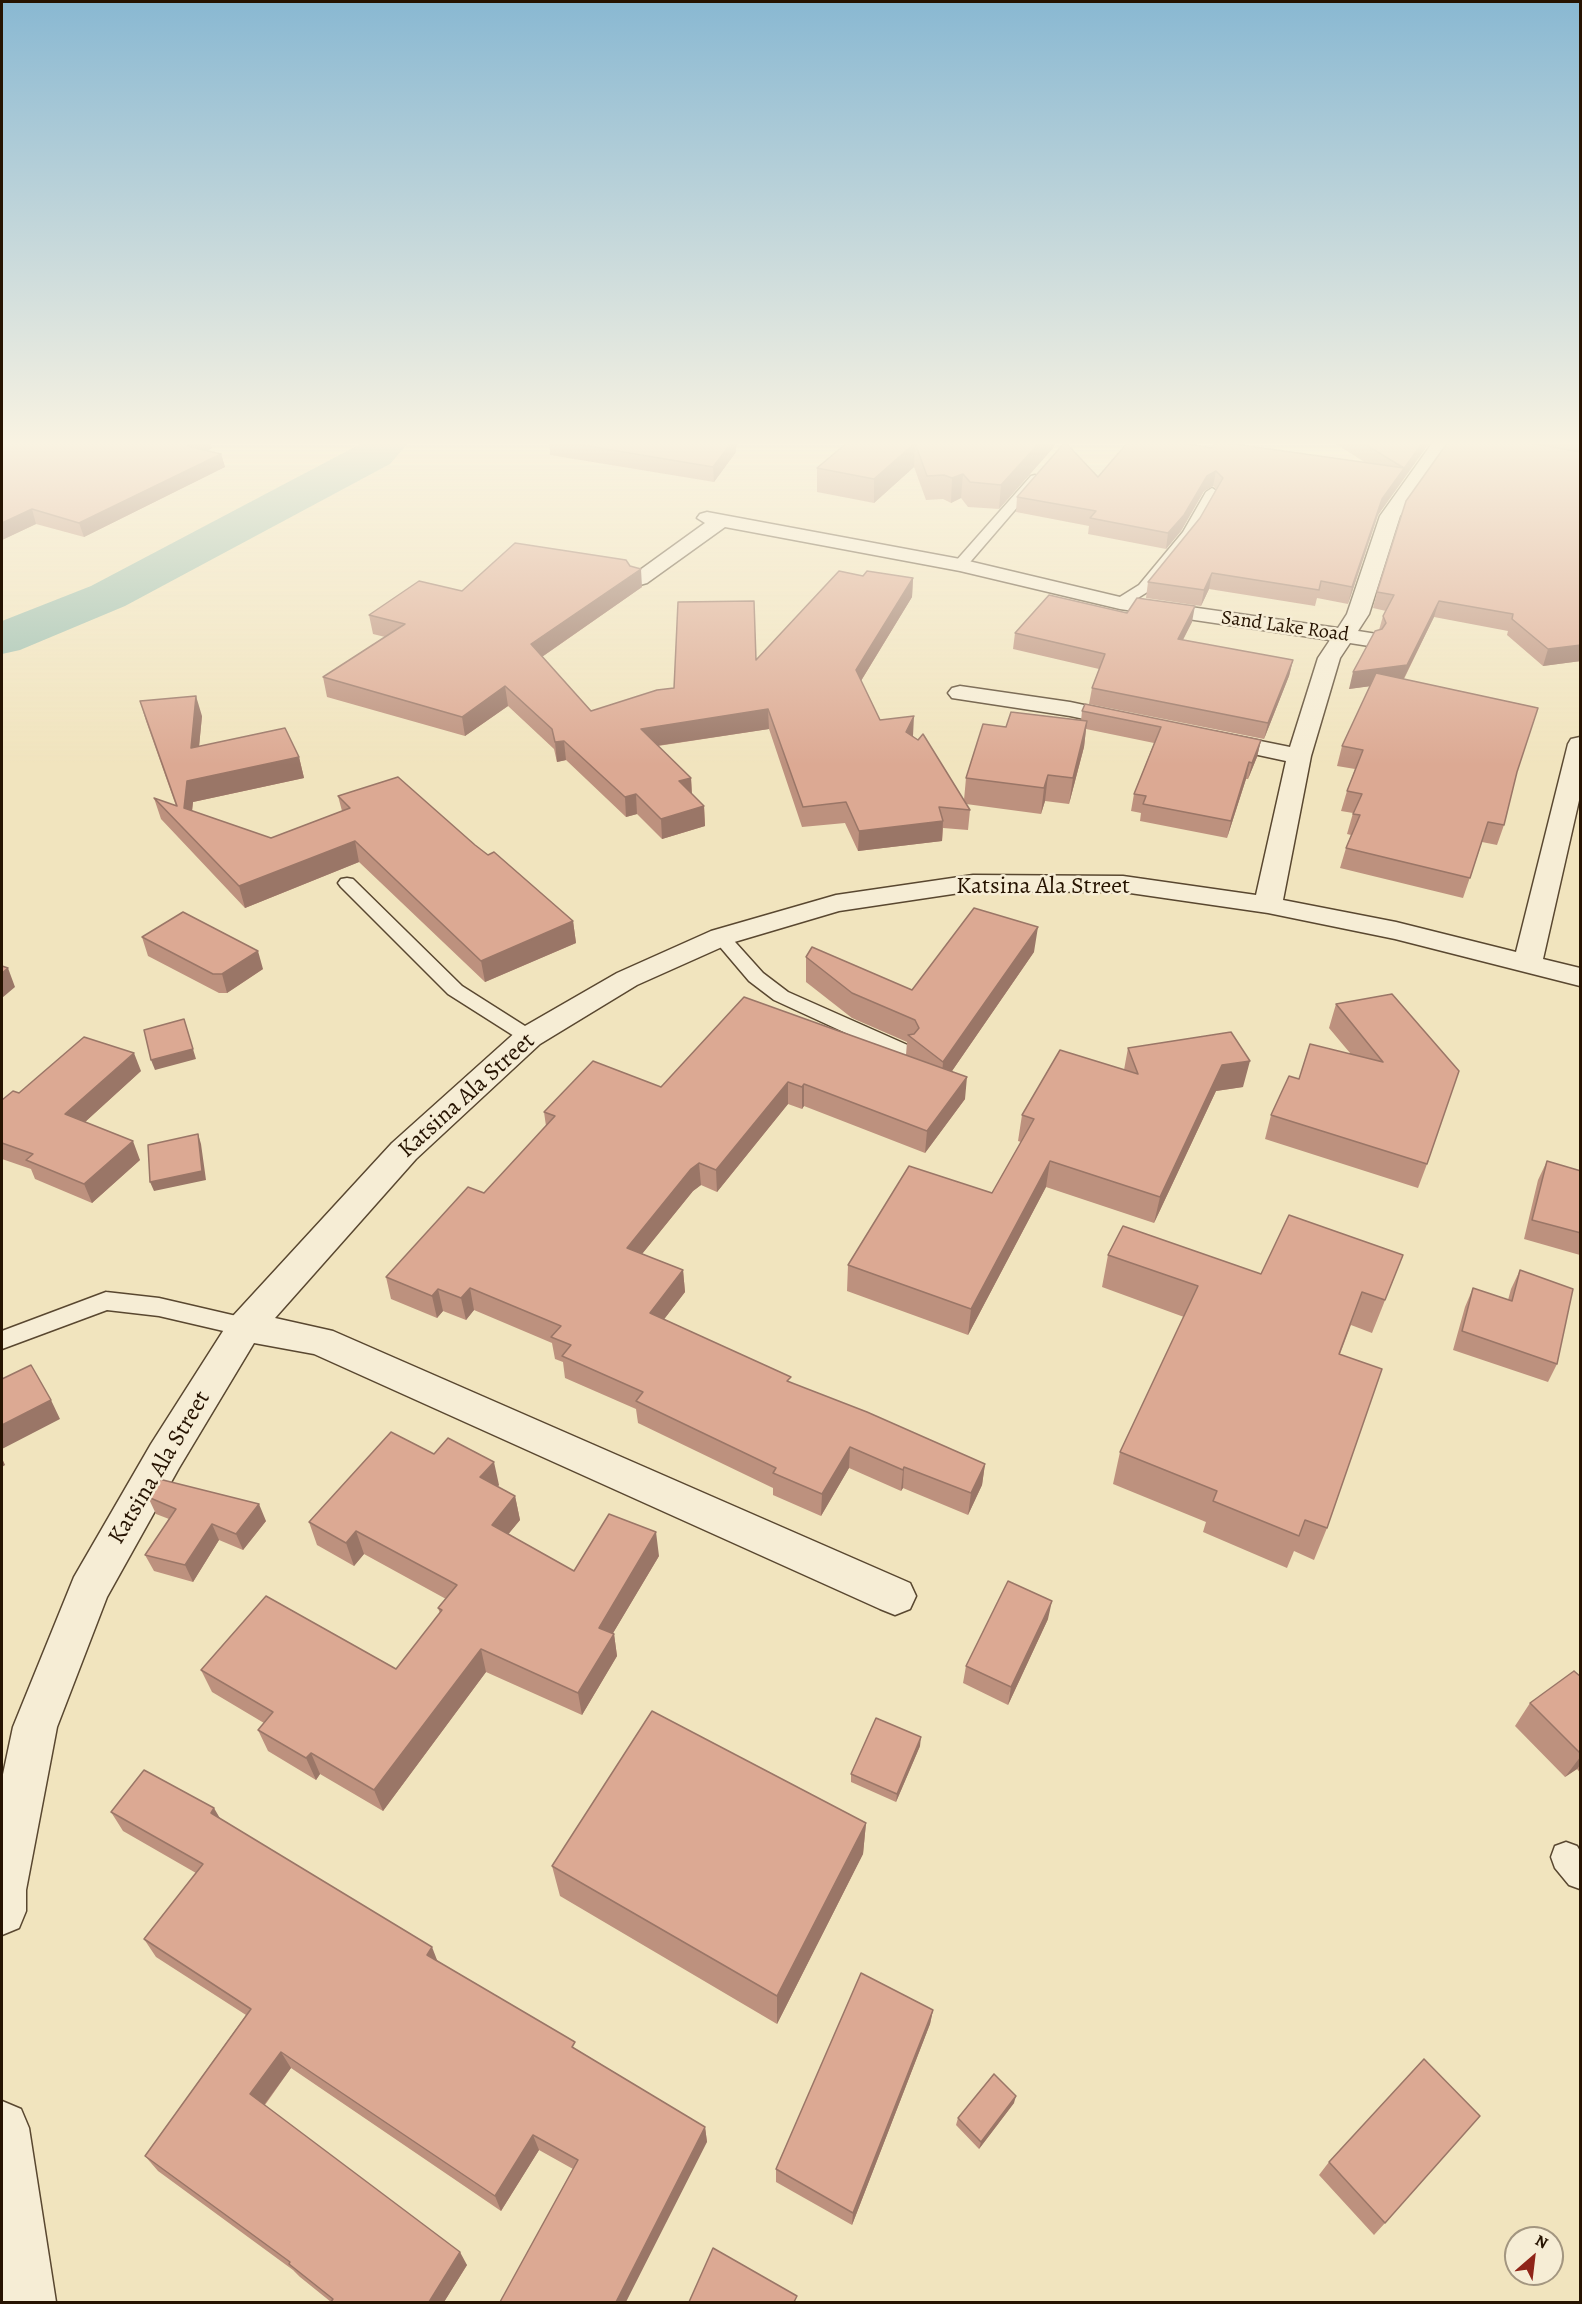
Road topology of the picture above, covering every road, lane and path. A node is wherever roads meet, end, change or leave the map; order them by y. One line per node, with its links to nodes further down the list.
1 (677, 550): 7 (street, Sand Lake Road)
2 (875, 550): 6 (street, Sand Lake Road)
3 (974, 550): 6 (lane)
4 (1176, 550): 8 (lane)
5 (1379, 550): 9 (street)
6 (960, 565): 8 (street, Sand Lake Road)
7 (640, 579)
8 (1120, 603): 9 (street, Sand Lake Road)
9 (1344, 635): 10 (street, Sand Lake Road); 15 (street)
10 (1369, 639)
11 (960, 693): 12 (street)
12 (1150, 726)
13 (1196, 735): 15 (street)
14 (1581, 744): 19 (street)
15 (1299, 756): 17 (street)
16 (347, 883): 21 (lane)
17 (1268, 906): 18 (street, Katsina Ala Street); 19 (street, Katsina Ala Street)
18 (721, 937): 21 (street, Katsina Ala Street); 22 (lane)
19 (1527, 963): 20 (street, Katsina Ala Street)
20 (1581, 977)
21 (529, 1036): 23 (street, Katsina Ala Street)
22 (905, 1052)
23 (245, 1327): 24 (lane); 25 (street); 26 (street, Katsina Ala Street)
24 (2, 1340)
25 (895, 1596)
26 (2, 1911)
27 (2, 2128): 28 (street)
28 (28, 2302)

